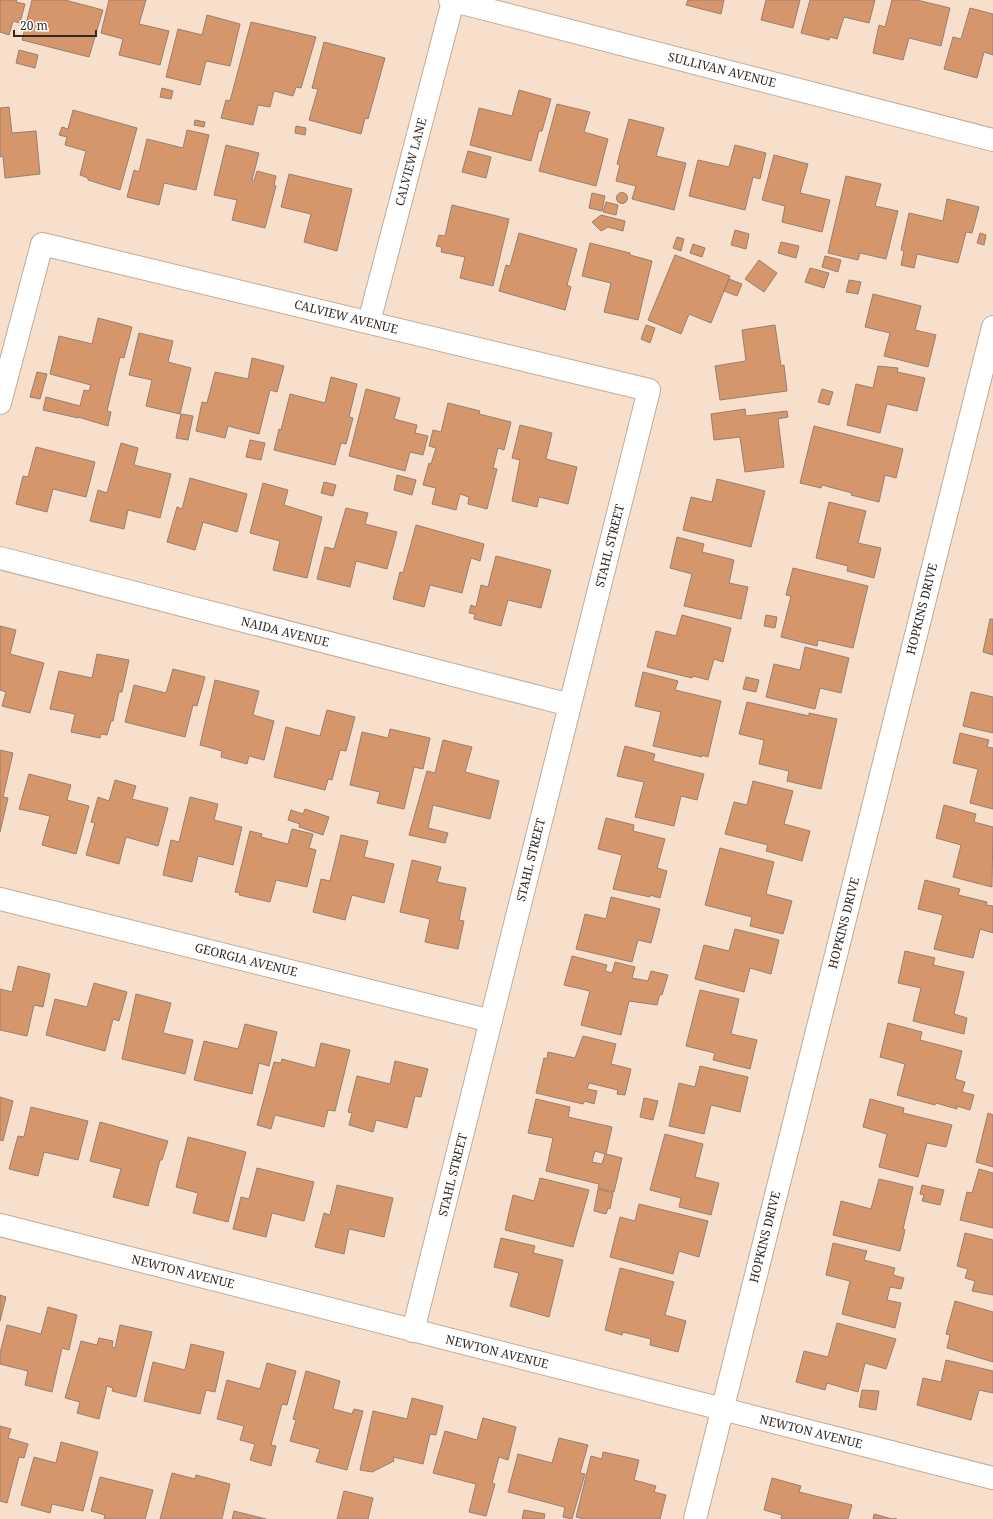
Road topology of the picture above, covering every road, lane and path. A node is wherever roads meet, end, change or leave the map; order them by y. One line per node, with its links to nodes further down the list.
1 (452, 0): 2 (street, SULLIVAN AVENUE); 3 (street, CALVIEW LANE)
2 (993, 140)
3 (369, 322): 5 (street, CALVIEW AVENUE); 6 (street, CALVIEW AVENUE)
4 (993, 327): 13 (street, HOPKINS DRIVE)
5 (649, 390): 8 (street, STAHL STREET)
6 (0, 403)
7 (0, 558): 8 (street, NAIDA AVENUE)
8 (570, 705): 10 (street, STAHL STREET)
9 (0, 899): 10 (street, GEORGIA AVENUE)
10 (491, 1021): 12 (street, STAHL STREET)
11 (0, 1225): 12 (street, NEWTON AVENUE)
12 (413, 1331): 13 (street, NEWTON AVENUE)
13 (722, 1409): 14 (street, NEWTON AVENUE); 15 (street, HOPKINS DRIVE)
14 (993, 1478)
15 (695, 1519)

